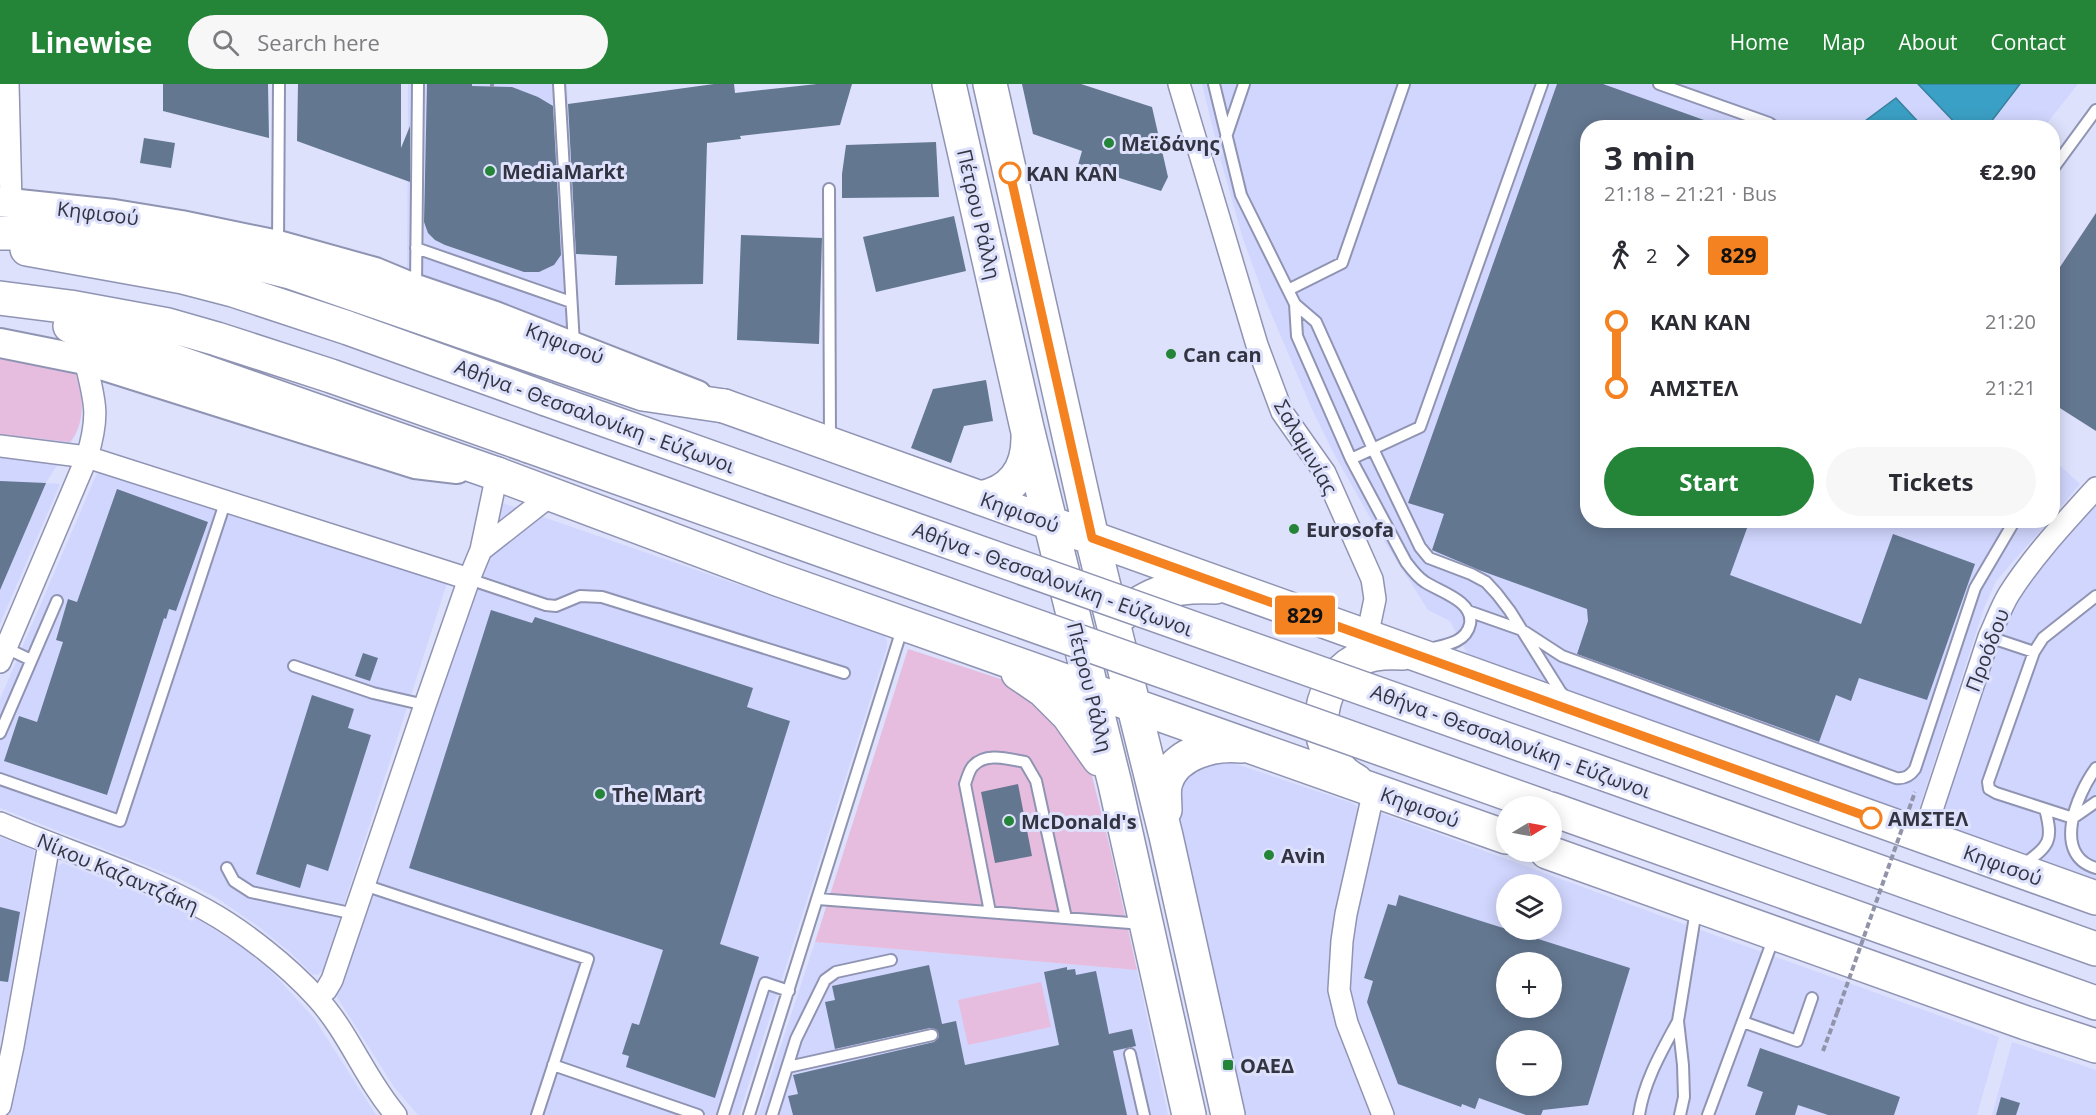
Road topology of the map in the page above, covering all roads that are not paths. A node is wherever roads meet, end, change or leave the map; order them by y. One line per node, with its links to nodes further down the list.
1 (8, 84): 18 (street)
2 (279, 84): 20 (lane)
3 (418, 84): 22 (lane)
4 (559, 84): 26 (lane)
5 (949, 84): 33 (main road, Πέτρου Ράλλη)
6 (990, 84): 46 (main road, Πέτρου Ράλλη)
7 (1179, 84): 58 (street, Σαλαμινίας)
8 (1214, 84): 15 (lane)
9 (1244, 84): 15 (lane)
10 (1404, 84): 24 (lane)
11 (1542, 84): 36 (lane)
12 (1659, 84): 14 (lane)
13 (2096, 110): 16 (lane)
14 (1761, 120)
15 (1226, 137): 24 (lane)
16 (2060, 159)
17 (829, 189): 34 (lane)
18 (6, 202): 20 (street, Κηφισού)
19 (0, 233): 32 (main road)
20 (278, 245): 23 (street, Κηφισού)
21 (0, 247): 99 (main road, Αθήνα - Θεσσαλονίκη - Εύζωνοι, bridge)
22 (416, 248): 23 (lane); 26 (lane)
23 (416, 289): 30 (street, Κηφισού)
24 (1288, 290): 28 (lane)
25 (0, 298): 76 (main road, bridge)
26 (571, 302): 30 (lane)
27 (0, 304): 39 (main road)
28 (1295, 304): 36 (lane); 38 (lane)
29 (0, 343): 31 (street, Κηφισού)
30 (574, 346): 32 (street, Κηφισού)
31 (85, 360): 37 (street); 39 (street, Κηφισού)
32 (724, 406): 34 (main road, Κηφισού)
33 (1027, 428): 42 (main road); 44 (main road, Πέτρου Ράλλη)
34 (830, 444): 42 (main road, Κηφισού)
35 (0, 446): 37 (street)
36 (1373, 449): 38 (lane); 56 (lane)
37 (87, 457): 43 (street); 61 (street)
38 (1351, 459): 53 (lane)
39 (497, 474): 41 (main road, Κηφισού); 47 (street)
40 (2096, 488): 57 (street, Προόδου)
41 (551, 495): 47 (street); 55 (main road, Κηφισού)
42 (980, 498): 44 (main road, Κηφισού)
43 (226, 500): 48 (street); 73 (lane)
44 (1050, 523): 46 (main road, Κηφισού); 50 (main road, Πέτρου Ράλλη)
45 (2010, 528): 56 (lane)
46 (1092, 538): 49 (main road, Κηφισού); 50 (main road); 54 (main road, Πέτρου Ράλλη)
47 (481, 550): 48 (street)
48 (469, 579): 65 (lane); 67 (street)
49 (1231, 588): 54 (main road); 58 (main road, Κηφισού)
50 (1067, 591): 55 (main road); 66 (main road, Πέτρου Ράλλη)
51 (2096, 596): 59 (lane)
52 (57, 601): 63 (lane)
53 (1468, 611): 56 (lane); 60 (lane)
54 (1113, 621): 66 (main road); 68 (main road, Πέτρου Ράλλη)
55 (903, 624): 62 (main road, Κηφισού); 92 (lane)
56 (1521, 630): 69 (lane)
57 (1989, 636): 59 (lane); 84 (street, Προόδου)
58 (1367, 637): 60 (main road, Κηφισού)
59 (2034, 652): 78 (lane)
60 (1413, 654): 69 (main road, Κηφισού); 75 (main road)
61 (3, 655): 63 (lane)
62 (992, 655): 66 (main road, Κηφισού); 74 (main road)
63 (31, 660): 70 (lane)
64 (294, 666): 67 (lane)
65 (844, 673)
66 (1091, 690): 68 (main road, Κηφισού); 74 (main road, Πέτρου Ράλλη)
67 (424, 705): 90 (street)
68 (1134, 705): 71 (main road, Κηφισού); 83 (main road, Πέτρου Ράλλη)
69 (1582, 714): 84 (main road, Κηφισού)
70 (0, 733)
71 (1262, 750): 75 (main road, Κηφισού); 83 (main road)
72 (2096, 768): 80 (lane)
73 (0, 779)
74 (1115, 784): 97 (main road, Πέτρου Ράλλη)
75 (1374, 790): 82 (main road, Κηφισού); 123 (street)
76 (1514, 796)
77 (2096, 802): 80 (lane)
78 (2044, 809): 80 (lane); 89 (lane)
79 (1562, 813): 104 (main road)
80 (2073, 818): 88 (lane)
81 (0, 823): 85 (street, Νίκου Καζαντζάκη)
82 (1496, 833)
83 (1166, 836): 122 (main road, Πέτρου Ράλλη)
84 (1923, 837): 89 (main road, Κηφισού)
85 (49, 844): 102 (street, Νίκου Καζαντζάκη); 108 (street)
86 (1562, 857): 93 (main road)
87 (227, 868): 95 (lane)
88 (2096, 868)
89 (2016, 870): 91 (main road, Κηφισού)
90 (364, 885): 95 (street); 111 (lane)
91 (2096, 898)
92 (818, 899): 94 (lane); 101 (lane)
93 (1697, 906): 98 (main road); 105 (lane)
94 (990, 912): 96 (lane); 96 (lane)
95 (355, 914): 102 (street)
96 (1066, 918): 97 (lane)
97 (1146, 924): 121 (main road, Πέτρου Ράλλη)
98 (1775, 933): 106 (lane); 109 (main road)
99 (2096, 949)
100 (891, 960): 112 (lane)
101 (789, 991): 117 (lane); 118 (lane)
102 (316, 998): 114 (street, Νίκου Καζαντζάκη)
103 (1812, 998): 106 (lane)
104 (2096, 1003)
105 (1678, 1021): 124 (lane); 125 (lane)
106 (1743, 1022): 126 (lane)
107 (932, 1035): 112 (lane)
108 (7, 1044): 113 (street)
109 (2096, 1046)
110 (1130, 1054): 120 (lane)
111 (554, 1065): 115 (lane); 116 (lane)
112 (788, 1067): 119 (lane)
113 (0, 1106)
114 (396, 1115)
115 (537, 1115)
116 (698, 1115)
117 (723, 1115)
118 (749, 1115)
119 (772, 1115)
120 (1144, 1115)
121 (1189, 1115)
122 (1228, 1115)
123 (1383, 1115)
124 (1639, 1115)
125 (1680, 1115)
126 (1708, 1115)

